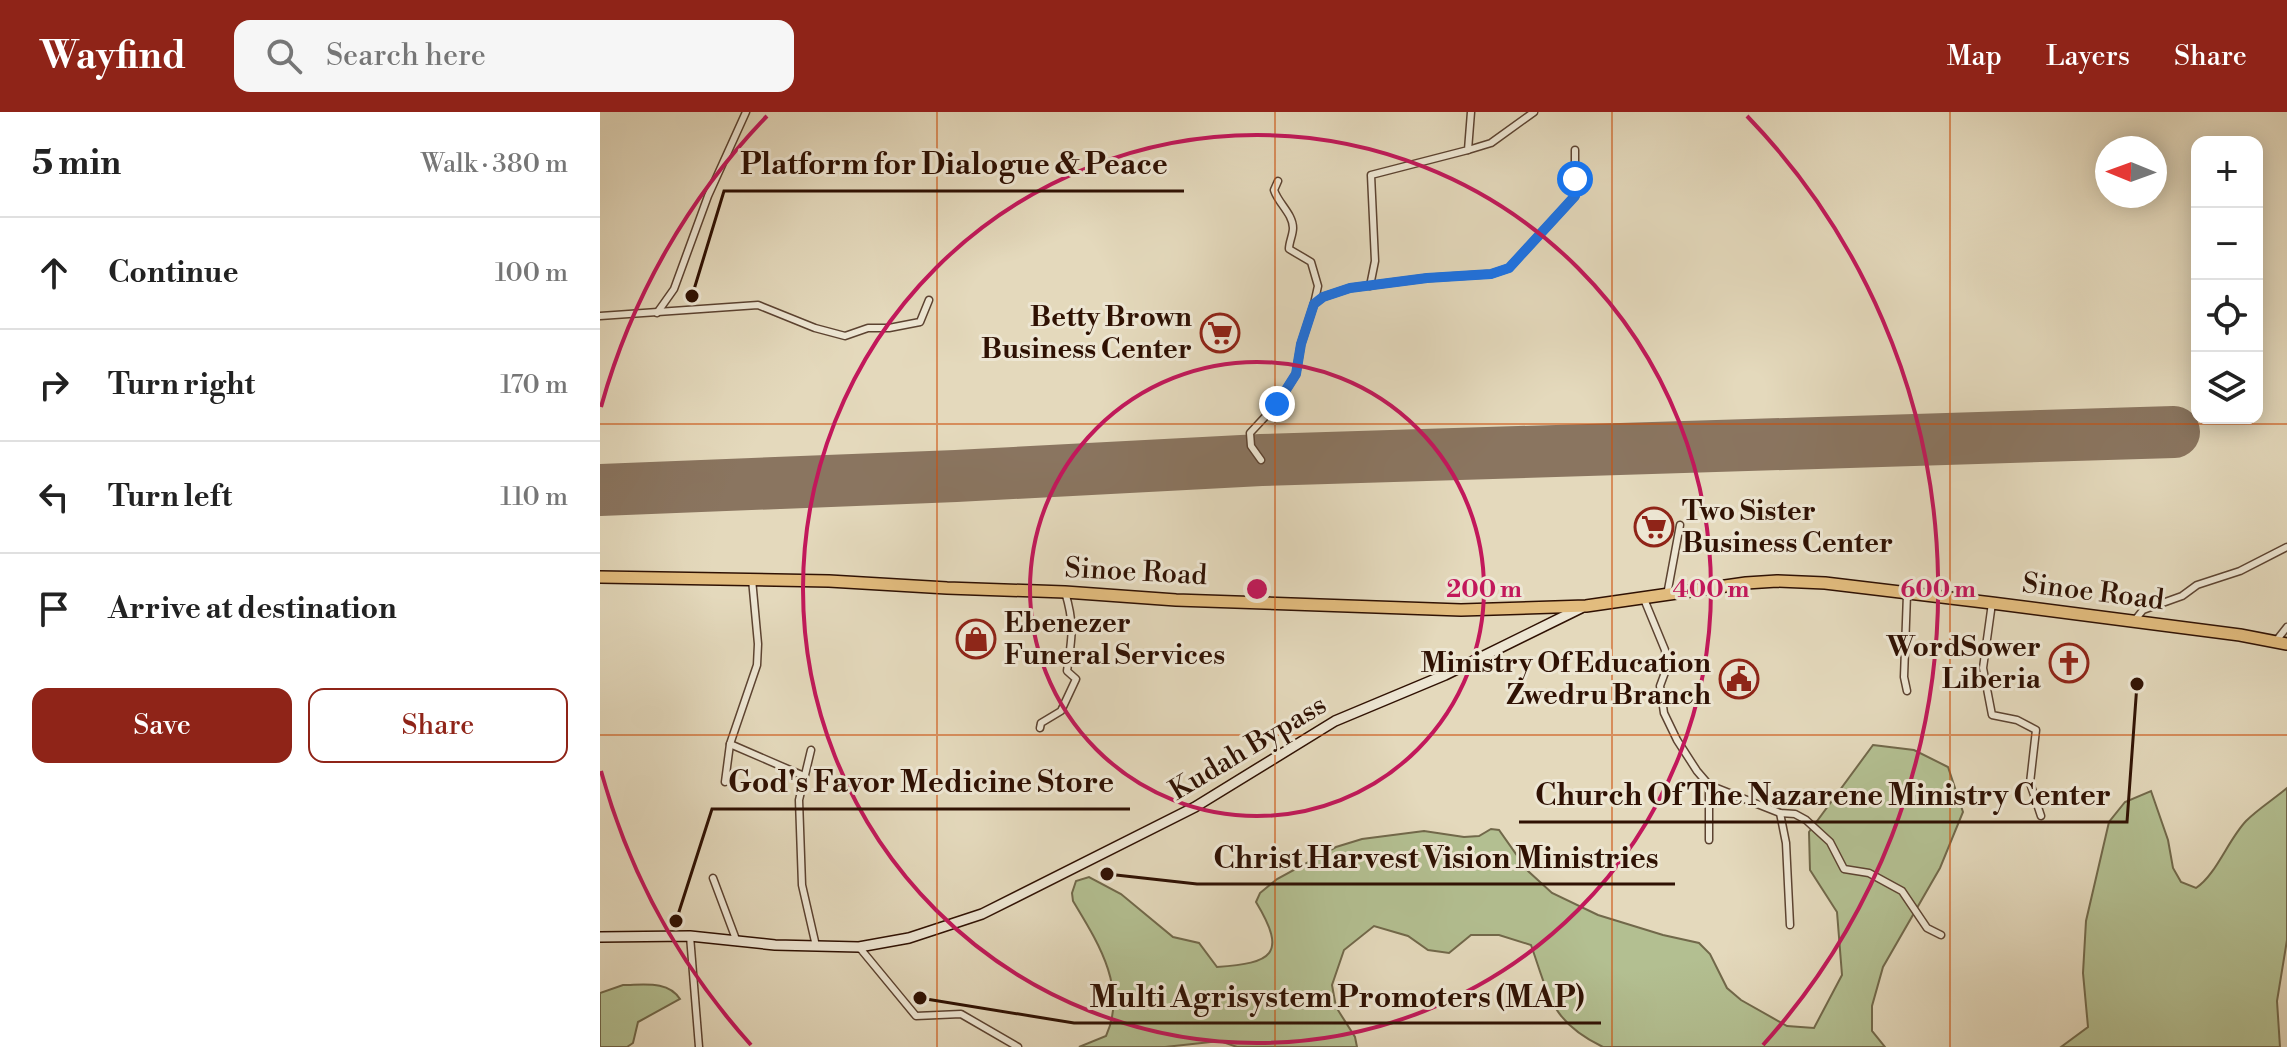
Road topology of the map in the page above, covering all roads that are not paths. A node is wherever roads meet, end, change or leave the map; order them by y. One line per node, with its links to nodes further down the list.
1 (738, 112): 5 (street)
2 (746, 112): 5 (street)
3 (1471, 112): 6 (street)
4 (1534, 112): 6 (street)
5 (741, 123): 12 (street)
6 (1468, 150): 9 (street)
7 (1575, 150): 9 (street)
8 (1278, 181): 11 (street)
9 (1370, 286): 11 (street)
10 (929, 300): 12 (street)
11 (1314, 304): 14 (street)
12 (657, 313): 13 (street)
13 (600, 316)
14 (1261, 460)
15 (1680, 525): 21 (street)
16 (2287, 547): 25 (street)
17 (600, 577): 18 (highway, Sinoe Road)
18 (752, 579): 19 (highway, Sinoe Road); 30 (street)
19 (1065, 592): 24 (highway, Sinoe Road); 29 (street)
20 (1907, 594): 21 (highway, Sinoe Road); 23 (highway, Sinoe Road); 28 (street)
21 (1667, 595): 22 (highway, Sinoe Road)
22 (1644, 599): 24 (highway, Sinoe Road); 34 (street)
23 (1992, 603): 25 (highway, Sinoe Road); 36 (street)
24 (1586, 606): 45 (street, Kudah Bypass)
25 (2132, 622): 27 (highway, Sinoe Road)
26 (2287, 627): 27 (street)
27 (2282, 642)
28 (1907, 691)
29 (1040, 728)
30 (730, 744): 32 (street); 33 (street)
31 (811, 750): 32 (street)
32 (804, 776): 44 (street)
33 (725, 782)
34 (1709, 785): 35 (street); 37 (street)
35 (1780, 813): 39 (street); 40 (street)
36 (2041, 816)
37 (1709, 840)
38 (713, 878): 43 (street)
39 (1790, 925)
40 (1941, 935)
41 (690, 936): 42 (street, Kudah Bypass); 43 (street, Kudah Bypass); 46 (street)
42 (600, 937)
43 (737, 942): 44 (street, Kudah Bypass)
44 (816, 946): 45 (street, Kudah Bypass)
45 (859, 947): 47 (street)
46 (699, 1047)
47 (1018, 1047)

